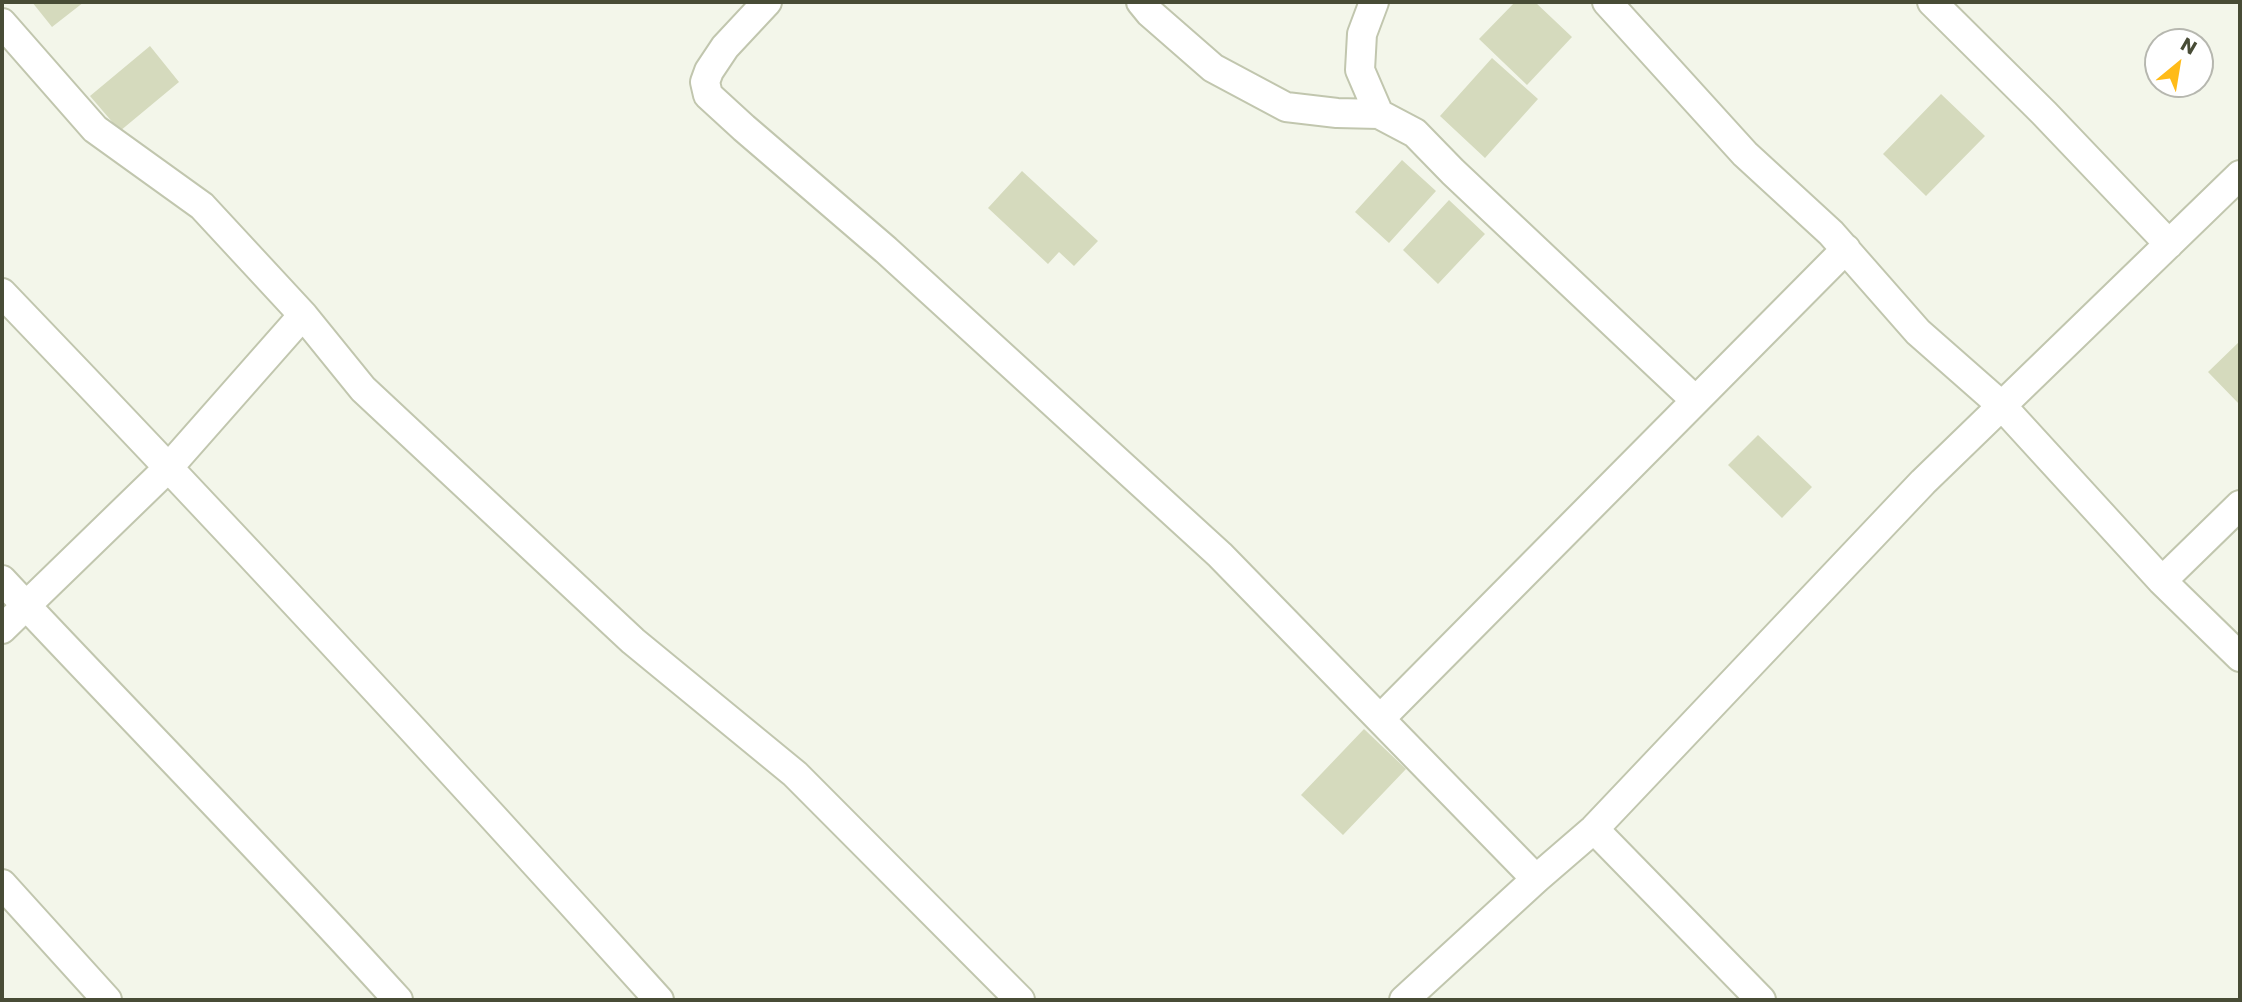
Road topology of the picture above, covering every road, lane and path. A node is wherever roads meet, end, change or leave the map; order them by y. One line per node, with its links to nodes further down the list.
1 (767, 2): 22 (street)
2 (1141, 2): 7 (street)
3 (1607, 2): 10 (street)
4 (1932, 2): 9 (street)
5 (1372, 3): 7 (street)
6 (2, 23): 12 (street)
7 (1379, 114): 13 (street)
8 (2240, 175): 9 (street)
9 (2169, 244): 14 (street)
10 (1846, 249): 13 (street); 14 (street)
11 (2, 293): 15 (street)
12 (303, 315): 15 (street); 29 (street)
13 (1695, 400): 22 (street)
14 (2001, 405): 18 (street); 23 (street)
15 (169, 467): 19 (street); 28 (street)
16 (2240, 505): 18 (street)
17 (2, 580): 19 (street)
18 (2162, 581): 21 (street)
19 (26, 606): 20 (street); 27 (street)
20 (2, 629)
21 (2240, 657)
22 (1380, 719): 24 (street)
23 (1594, 829): 24 (street); 31 (street)
24 (1536, 879): 30 (street)
25 (2, 884): 26 (street)
26 (107, 1000)
27 (398, 1000)
28 (659, 1000)
29 (1020, 1000)
30 (1404, 1000)
31 (1761, 1000)

